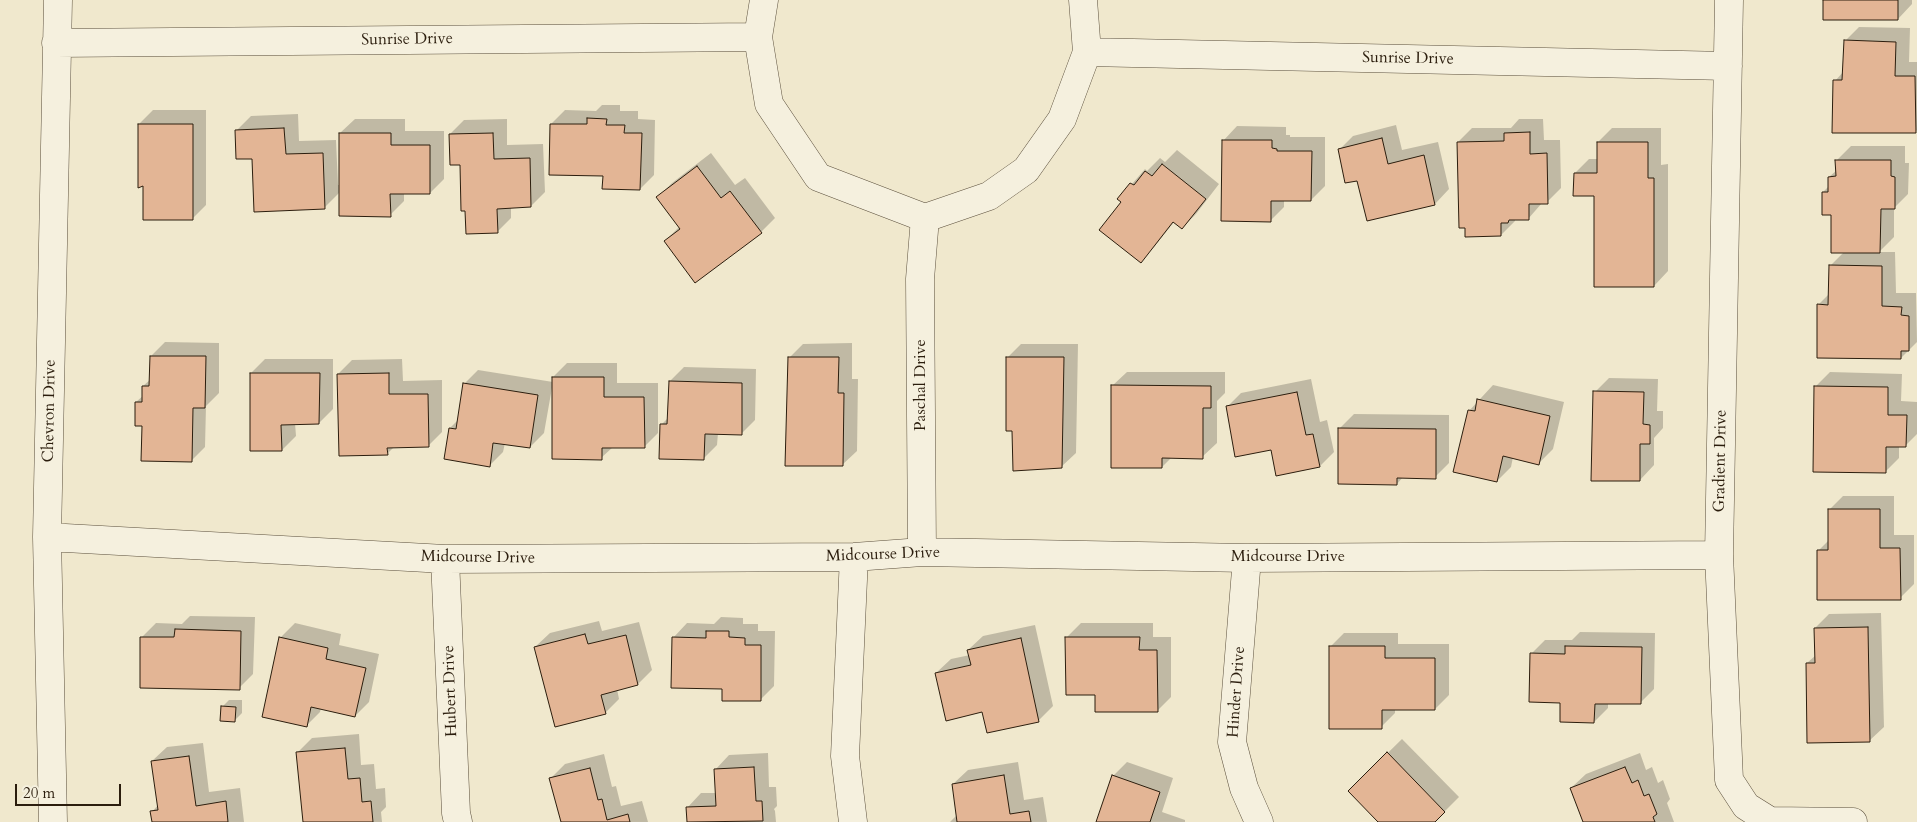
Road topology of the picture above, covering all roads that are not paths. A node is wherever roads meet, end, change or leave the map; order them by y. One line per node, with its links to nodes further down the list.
1 (58, 0): 6 (street, Chevron Drive)
2 (764, 0): 5 (street)
3 (1083, 0): 7 (street)
4 (1729, 0): 8 (street, Gradient Drive)
5 (758, 36): 6 (street, Sunrise Drive); 9 (street)
6 (56, 43): 10 (street, Chevron Drive)
7 (1087, 52): 8 (street, Sunrise Drive); 9 (street)
8 (1728, 66): 12 (street, Gradient Drive)
9 (925, 218): 11 (street, Paschal Drive)
10 (47, 537): 15 (street, Midcourse Drive); 16 (street, Chevron Drive)
11 (922, 552): 13 (street, Midcourse Drive); 14 (street, Midcourse Drive)
12 (1719, 555): 14 (street, Midcourse Drive); 20 (street, Gradient Drive)
13 (854, 557): 15 (street, Midcourse Drive); 18 (street)
14 (1247, 558): 19 (street, Hinder Drive)
15 (445, 560): 17 (street, Hubert Drive)
16 (53, 822)
17 (458, 822)
18 (853, 822)
19 (1259, 822)
20 (1853, 822)

